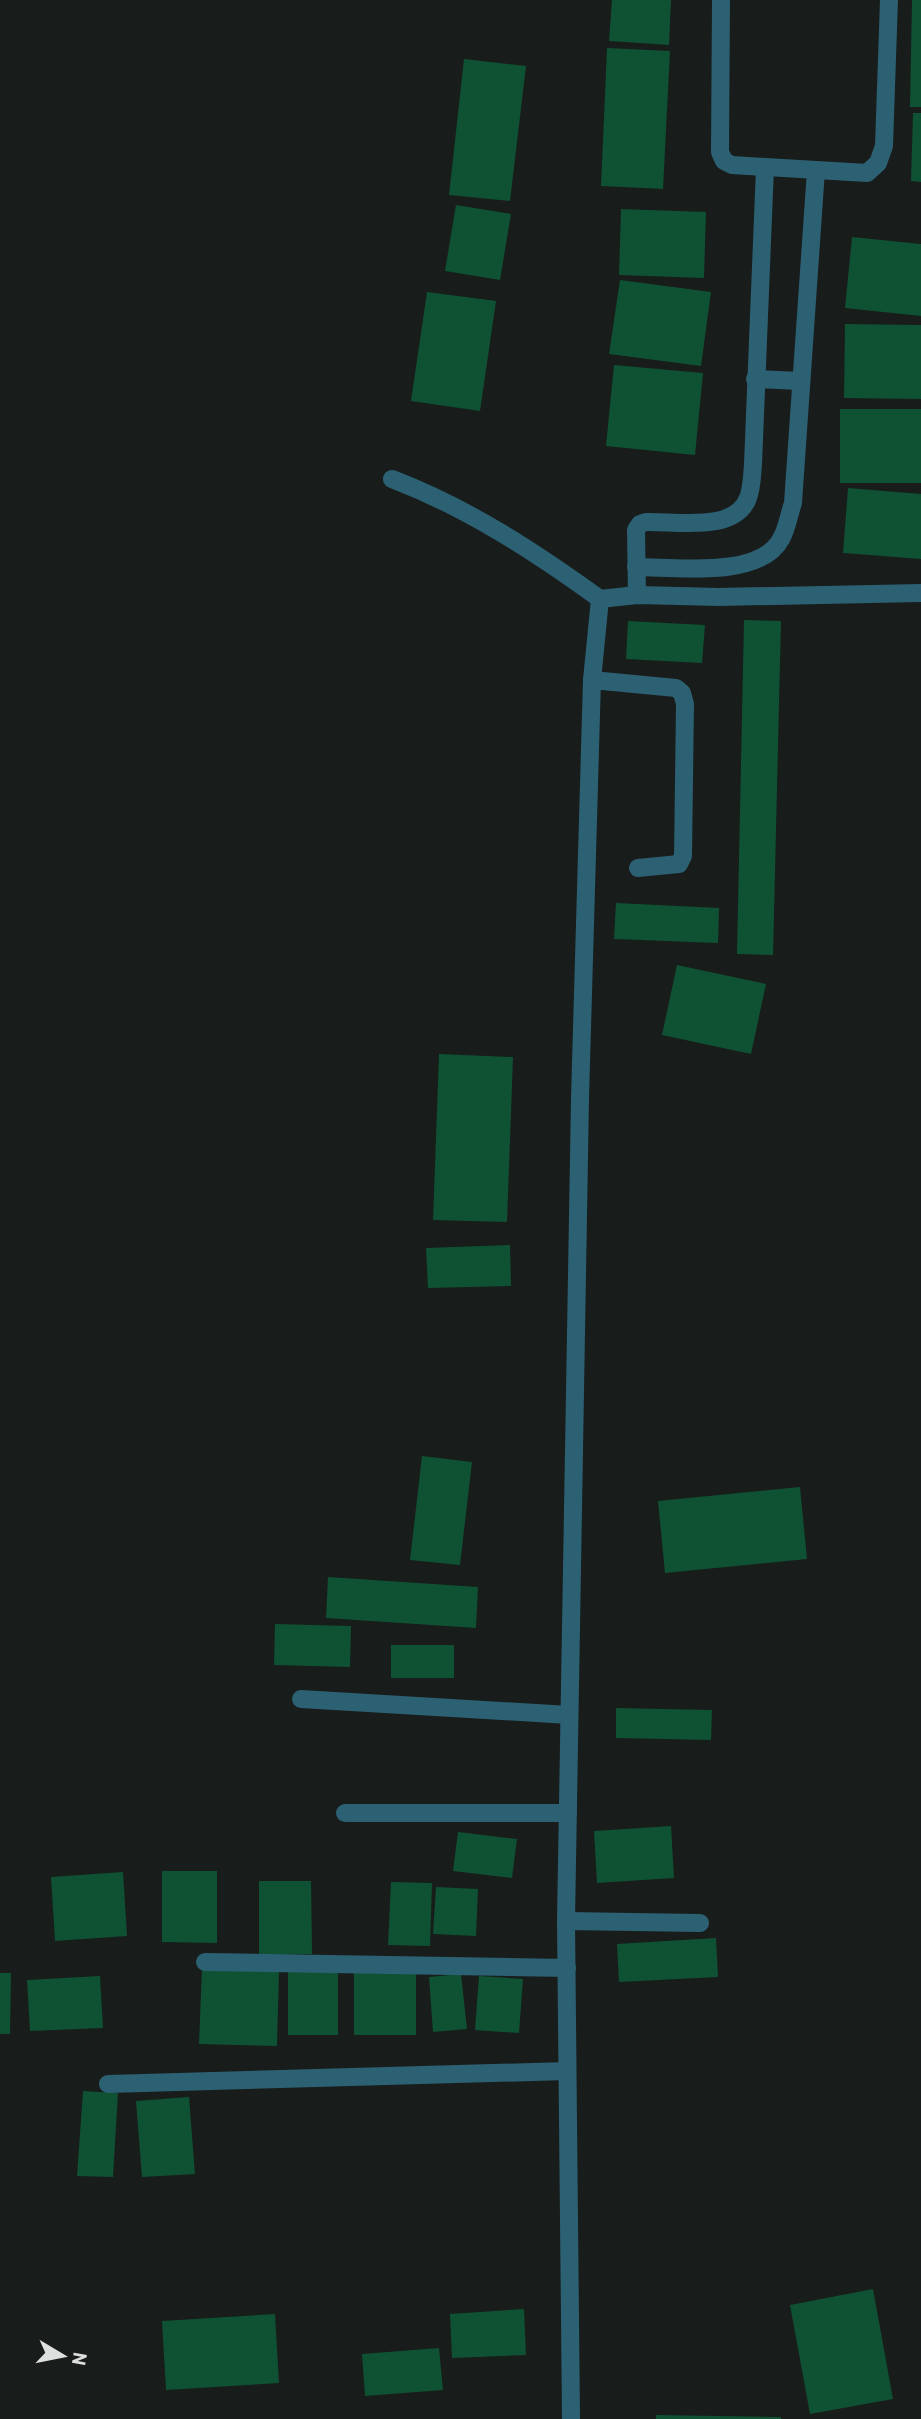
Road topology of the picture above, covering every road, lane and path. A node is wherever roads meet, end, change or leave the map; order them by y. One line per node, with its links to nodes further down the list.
1 (720, 0): 3 (street)
2 (889, 0): 4 (street)
3 (765, 168): 4 (street); 5 (street)
4 (816, 170): 6 (street)
5 (755, 379): 6 (street); 8 (street)
6 (800, 381): 8 (street)
7 (392, 479): 11 (street)
8 (636, 566): 10 (street)
9 (921, 593): 10 (street)
10 (637, 596): 11 (street)
11 (600, 599): 12 (street)
12 (592, 680): 13 (street); 15 (street)
13 (638, 868)
14 (301, 1699): 15 (street)
15 (569, 1715): 17 (street)
16 (345, 1812): 17 (street)
17 (568, 1812): 18 (street)
18 (566, 1922): 19 (street); 21 (street)
19 (700, 1923)
20 (205, 1962): 21 (street)
21 (567, 1968): 22 (street)
22 (567, 2071): 23 (street); 24 (street)
23 (108, 2084)
24 (571, 2419)

